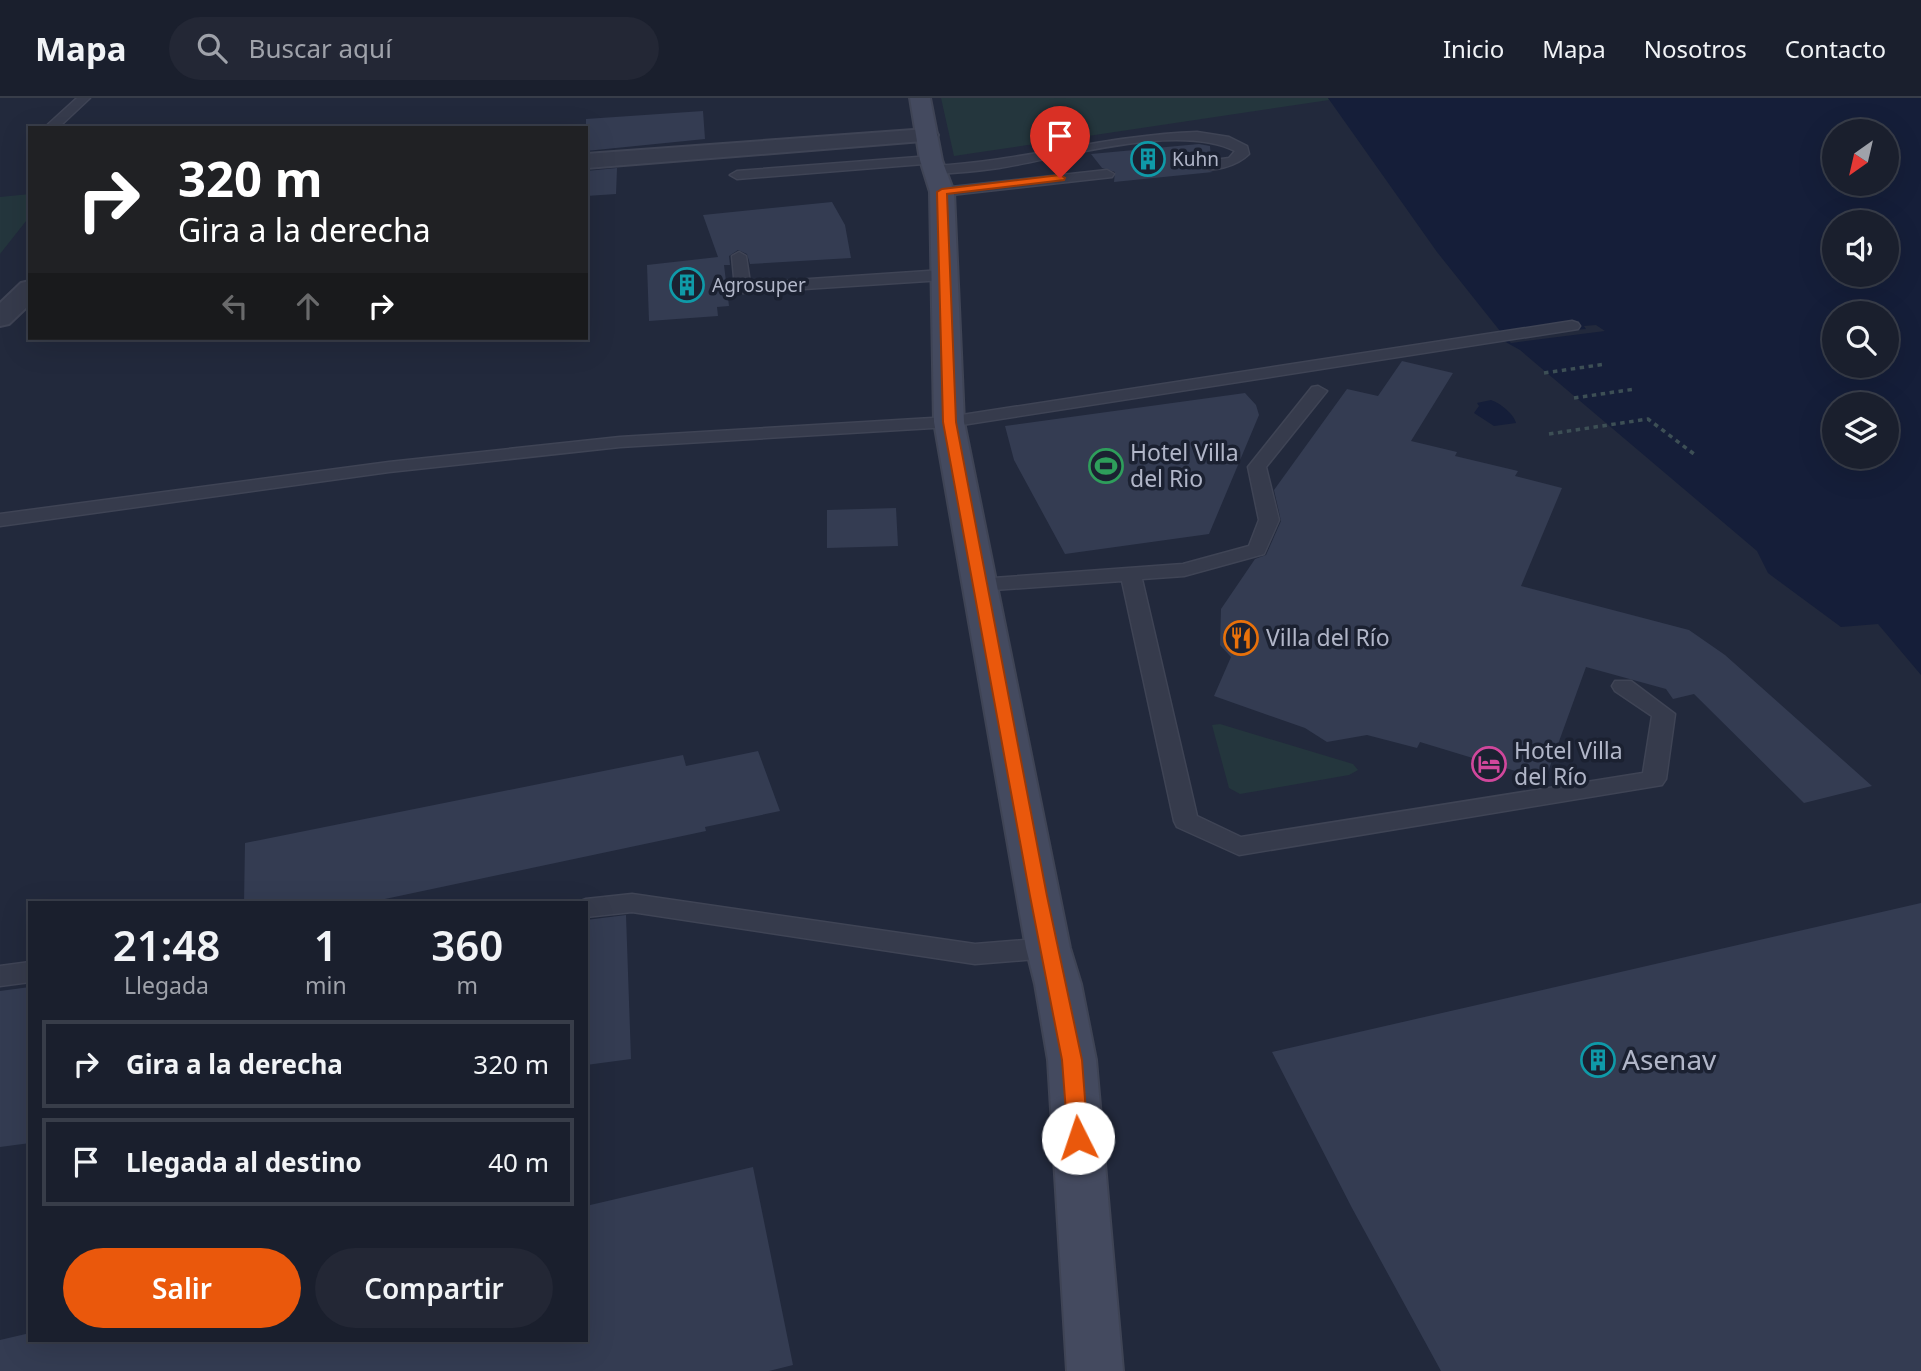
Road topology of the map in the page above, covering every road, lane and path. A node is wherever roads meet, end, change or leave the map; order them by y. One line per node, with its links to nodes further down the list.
1 (85, 98): 3 (lane)
2 (920, 98): 5 (main road)
3 (52, 126)
4 (588, 161): 5 (street)
5 (934, 164): 6 (lane); 7 (lane); 8 (lane); 10 (main road)
6 (1205, 165)
7 (1107, 174)
8 (737, 175)
9 (739, 256): 10 (lane)
10 (943, 275): 19 (main road)
11 (28, 291): 12 (street)
12 (0, 318)
13 (1572, 326): 19 (lane)
14 (1606, 364): 15 (path)
15 (1544, 373)
16 (1635, 389): 18 (path)
17 (1318, 391): 23 (lane)
18 (1574, 398)
19 (949, 422): 22 (lane); 24 (main road)
20 (1549, 434): 21 (path)
21 (1694, 454)
22 (0, 520)
23 (1131, 574): 24 (lane); 25 (lane)
24 (979, 585): 27 (main road)
25 (1623, 686)
26 (588, 908): 27 (lane)
27 (1048, 948): 30 (main road)
28 (28, 972): 29 (lane)
29 (0, 976)
30 (1095, 1371)

